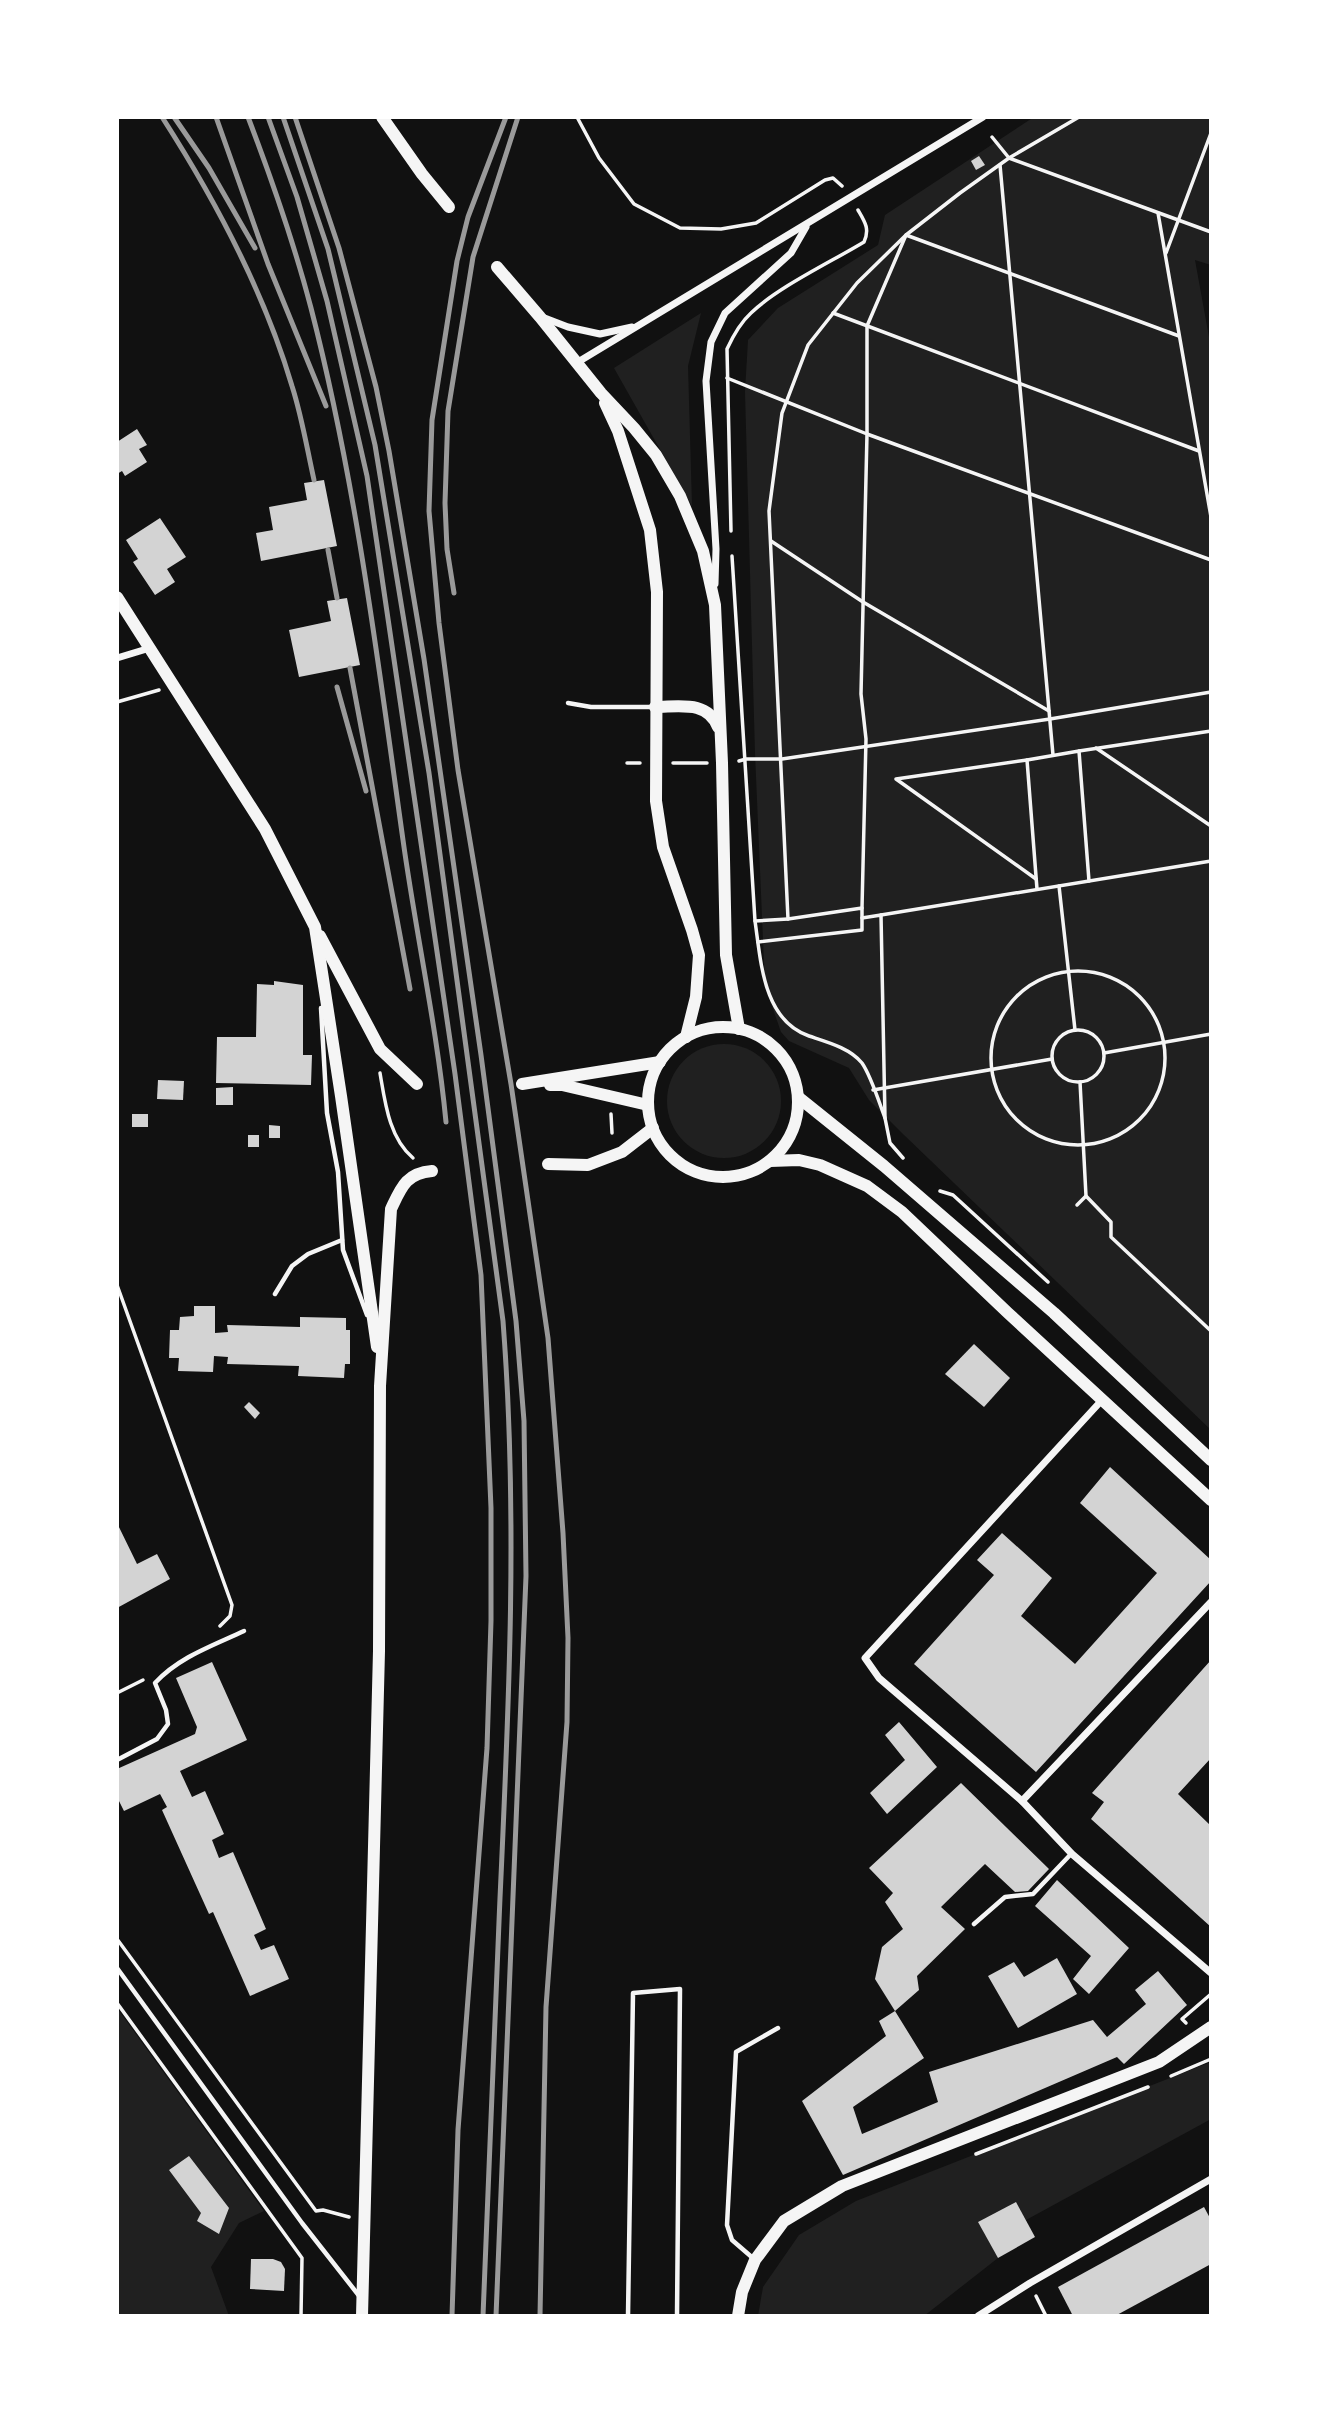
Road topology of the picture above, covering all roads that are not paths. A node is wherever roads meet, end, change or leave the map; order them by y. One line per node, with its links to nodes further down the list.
1 (382, 117): 3 (main road)
2 (983, 117): 4 (street)
3 (449, 207)
4 (806, 226): 7 (street); 11 (street)
5 (496, 267): 6 (main road)
6 (540, 317): 7 (street); 8 (main road)
7 (640, 325): 8 (street)
8 (578, 362): 9 (main road)
9 (601, 393): 11 (main road); 15 (main road)
10 (117, 597): 12 (main road)
11 (715, 605): 16 (main road)
12 (150, 648): 13 (street); 17 (main road)
13 (117, 657)
14 (568, 703): 15 (lane)
15 (655, 707): 16 (main road); 19 (main road)
16 (721, 734): 18 (main road)
17 (315, 927): 21 (main road); 28 (lane); 30 (main road)
18 (739, 1029): 19 (main road); 22 (main road)
19 (686, 1037): 20 (main road)
20 (660, 1062): 23 (main road); 23 (main road)
21 (417, 1084)
22 (798, 1097): 25 (main road); 33 (main road)
23 (648, 1105): 24 (main road)
24 (653, 1128): 25 (main road); 26 (main road)
25 (770, 1161): 32 (main road)
26 (548, 1164)
27 (429, 1171): 31 (main road)
28 (342, 1240): 29 (lane); 30 (lane)
29 (275, 1294)
30 (376, 1336): 31 (main road)
31 (380, 1386): 47 (main road)
32 (1102, 1400): 34 (main road); 38 (street)
33 (1211, 1460)
34 (1211, 1500)
35 (1211, 1602): 38 (street)
36 (244, 1632): 37 (lane)
37 (117, 1760)
38 (1022, 1801): 39 (street)
39 (1072, 1854): 40 (lane); 42 (street)
40 (974, 1924)
41 (117, 1968): 47 (lane)
42 (1211, 1973)
43 (1211, 2027): 46 (main road)
44 (778, 2028): 46 (lane)
45 (1211, 2179): 52 (street)
46 (755, 2260): 51 (main road)
47 (362, 2300): 48 (main road)
48 (362, 2316)
49 (628, 2316): 50 (lane)
50 (677, 2316)
51 (737, 2316)
52 (978, 2316)

